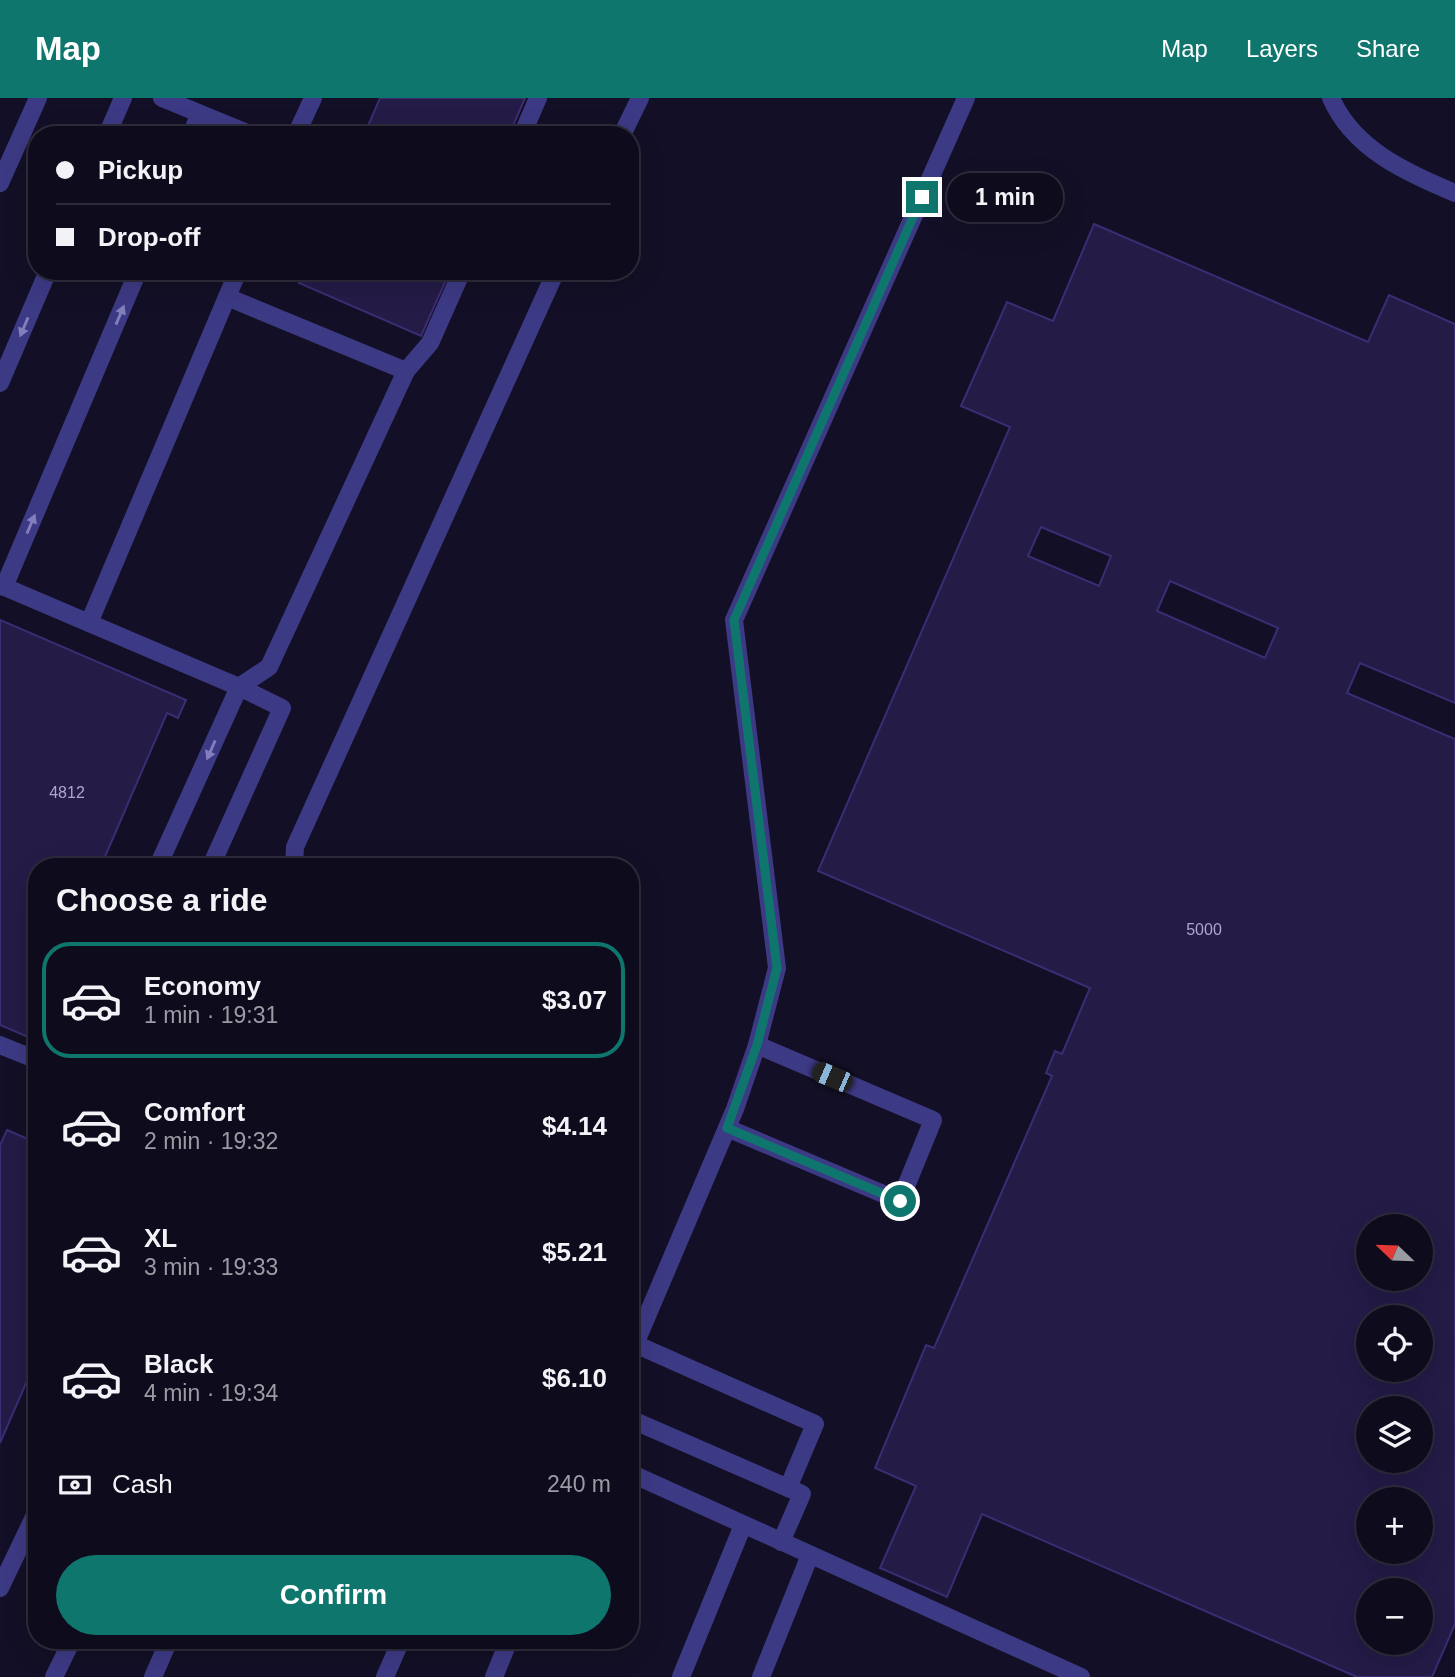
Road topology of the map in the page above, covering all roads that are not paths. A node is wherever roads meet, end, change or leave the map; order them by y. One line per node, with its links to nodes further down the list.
1 (38, 98): 16 (lane)
2 (123, 98): 10 (lane)
3 (162, 98): 9 (lane)
4 (313, 98): 13 (lane)
5 (538, 98): 14 (lane)
6 (640, 98): 15 (lane)
7 (966, 98): 33 (lane)
8 (1331, 98): 17 (lane)
9 (199, 115): 11 (lane); 12 (lane)
10 (111, 126)
11 (195, 126)
12 (228, 126)
13 (300, 126)
14 (526, 126)
15 (626, 126)
16 (0, 183)
17 (1455, 193)
18 (44, 280): 25 (lane, one-way to 25)
19 (134, 280): 26 (lane, one-way to 19)
20 (234, 280): 23 (lane)
21 (458, 280): 24 (lane)
22 (552, 280): 31 (lane)
23 (227, 297): 24 (lane); 27 (lane)
24 (406, 371): 28 (lane)
25 (0, 383)
26 (2, 586): 27 (lane)
27 (89, 623): 28 (lane)
28 (239, 687): 29 (lane, one-way to 29); 30 (lane)
29 (162, 858)
30 (215, 858)
31 (294, 858)
32 (0, 1045): 34 (lane)
33 (757, 1045): 35 (lane); 35 (lane)
34 (28, 1056)
35 (727, 1128): 36 (lane)
36 (639, 1336)
37 (639, 1352): 40 (lane)
38 (639, 1423): 40 (lane)
39 (639, 1478): 41 (lane)
40 (788, 1488): 43 (lane)
41 (743, 1525): 43 (lane); 54 (lane)
42 (28, 1530): 45 (lane)
43 (780, 1542): 44 (lane)
44 (810, 1555): 55 (lane); 56 (lane)
45 (0, 1588)
46 (68, 1649): 50 (lane)
47 (165, 1649): 51 (lane)
48 (397, 1649): 52 (lane)
49 (505, 1649): 53 (lane)
50 (54, 1677)
51 (153, 1677)
52 (385, 1677)
53 (494, 1677)
54 (681, 1677)
55 (761, 1677)
56 (1081, 1677)

